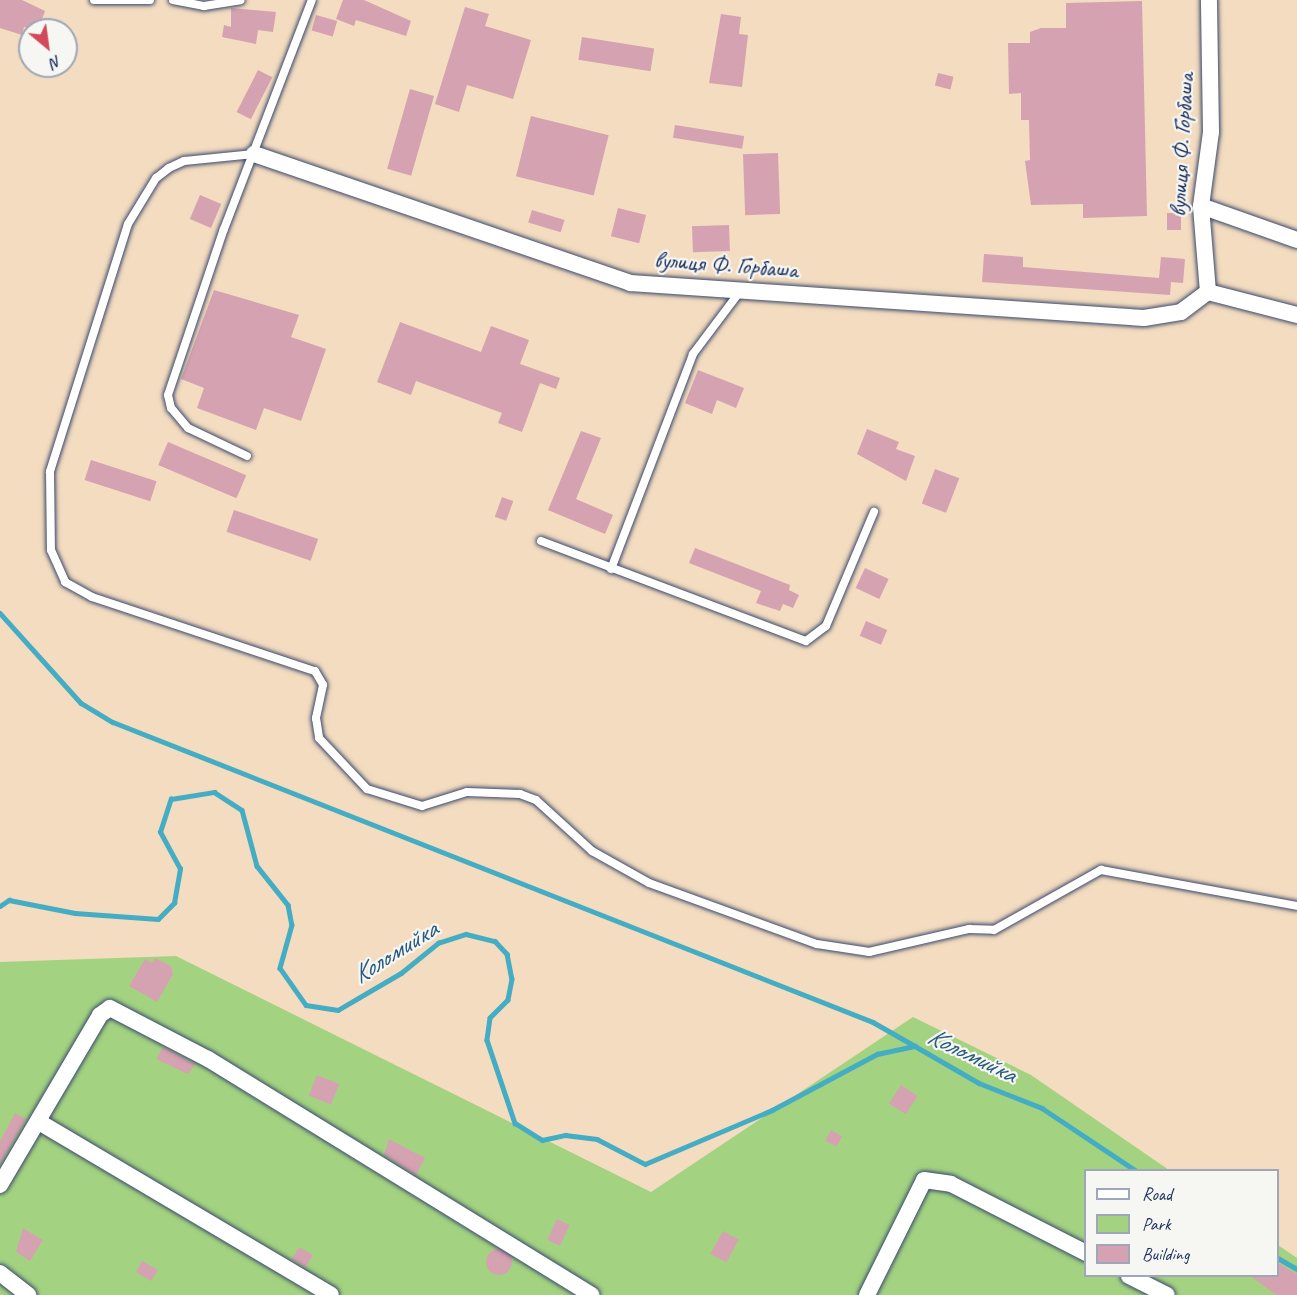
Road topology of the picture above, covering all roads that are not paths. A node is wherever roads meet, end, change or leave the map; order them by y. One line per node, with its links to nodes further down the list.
1 (94, 0): 2 (lane)
2 (150, 0)
3 (173, 0): 4 (lane)
4 (241, 0)
5 (312, 0): 7 (lane)
6 (1209, 0): 8 (street, вулиця Ф. Горбаша)
7 (254, 154): 10 (street, вулиця Ф. Горбаша); 13 (lane); 17 (lane)
8 (1201, 206): 9 (street); 11 (street, вулиця Ф. Горбаша)
9 (1297, 240)
10 (741, 290): 11 (street, вулиця Ф. Горбаша); 16 (lane)
11 (1208, 292): 12 (street)
12 (1297, 315)
13 (247, 456)
14 (874, 512): 16 (lane)
15 (541, 541): 16 (lane)
16 (611, 569)
17 (1297, 906)
18 (39, 1122): 19 (street); 24 (street); 25 (street)
19 (0, 1185)
20 (1084, 1252): 26 (street)
21 (0, 1273): 23 (street)
22 (1133, 1277): 27 (street)
23 (28, 1295)
24 (331, 1295)
25 (591, 1295)
26 (867, 1295)
27 (1167, 1295)

